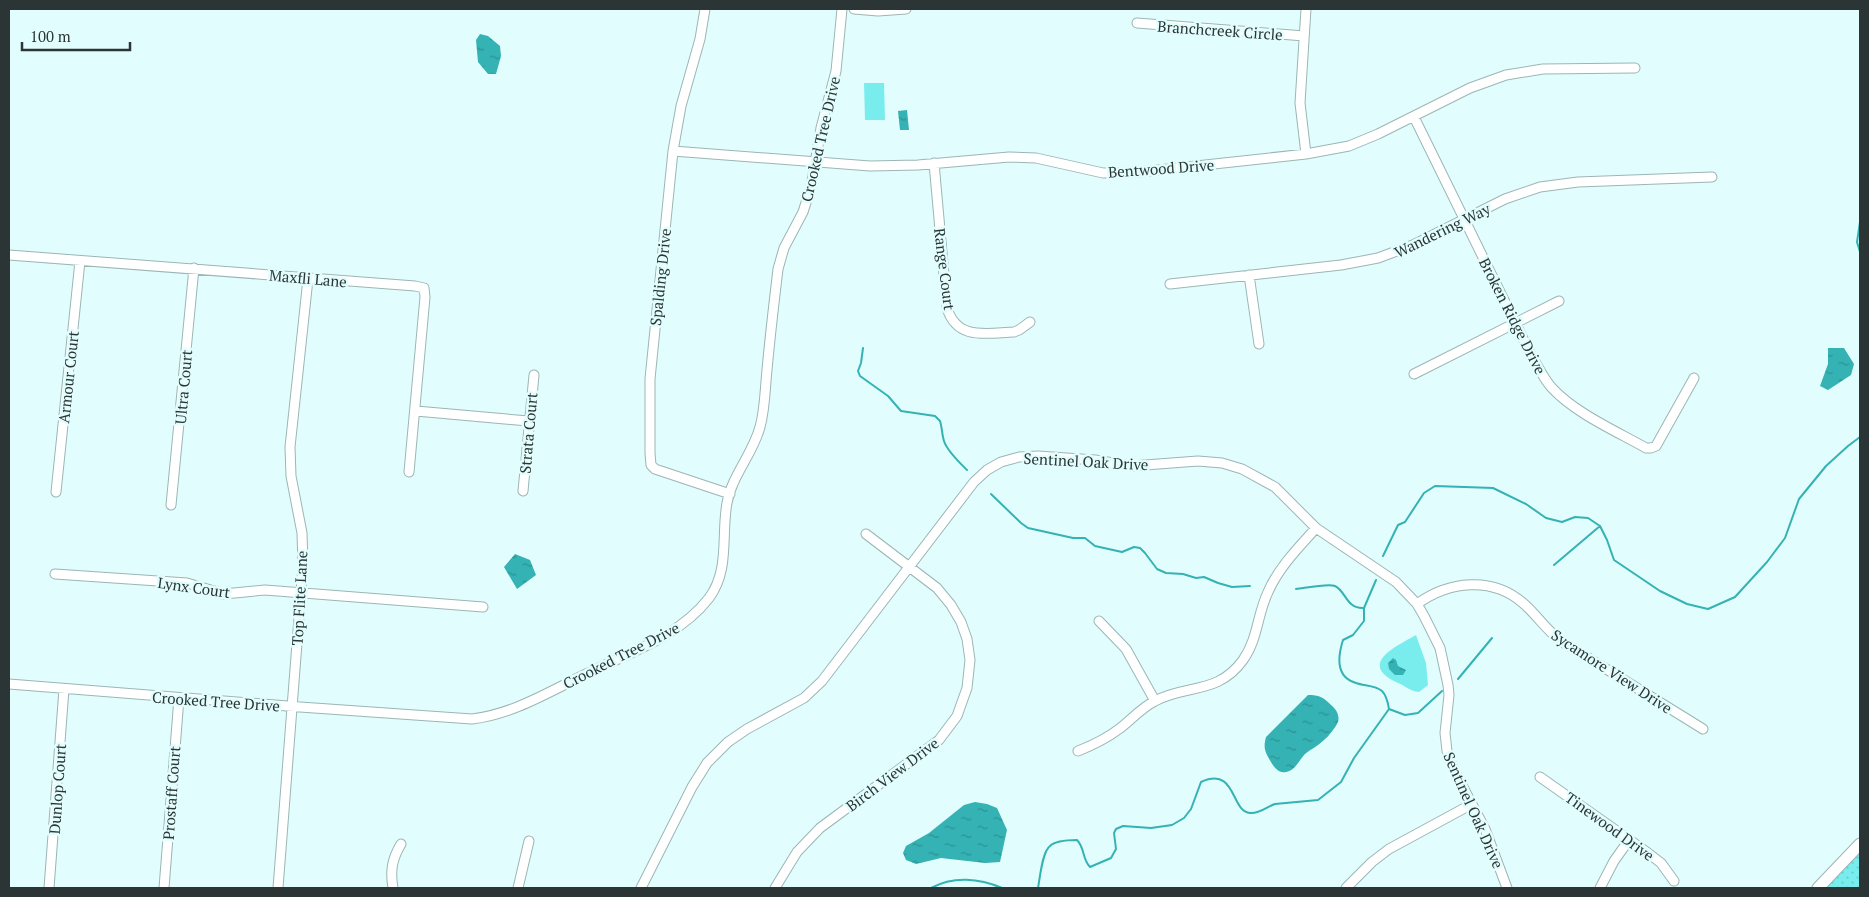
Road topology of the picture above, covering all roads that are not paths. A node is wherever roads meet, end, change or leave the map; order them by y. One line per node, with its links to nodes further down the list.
1 (705, 9): 10 (street, Spalding Drive)
2 (842, 9): 12 (street, Crooked Tree Drive)
3 (854, 9): 4 (street)
4 (906, 9)
5 (1306, 9): 7 (street)
6 (1137, 23): 7 (street, Branchcreek Circle)
7 (1304, 36): 11 (street)
8 (1634, 68): 9 (street, Bentwood Drive)
9 (1414, 117): 11 (street, Bentwood Drive); 15 (street, Broken Ridge Drive)
10 (673, 151): 12 (street, Bentwood Drive); 34 (street, Spalding Drive)
11 (1306, 154): 13 (street, Bentwood Drive)
12 (814, 162): 13 (street, Bentwood Drive); 34 (street, Crooked Tree Drive)
13 (934, 163): 23 (street, Range Court)
14 (1712, 177): 15 (street, Wandering Way)
15 (1464, 219): 19 (street, Wandering Way); 24 (street, Broken Ridge Drive)
16 (9, 255): 17 (street, Maxfli Lane)
17 (80, 261): 18 (street, Maxfli Lane); 33 (street, Armour Court)
18 (194, 268): 20 (street, Maxfli Lane); 35 (street, Ultra Court)
19 (1249, 275): 21 (street, Wandering Way); 25 (street)
20 (308, 279): 29 (street, Maxfli Lane); 40 (street, Top Flite Lane)
21 (1170, 284)
22 (1559, 301): 24 (street)
23 (1030, 322)
24 (1515, 322): 26 (street); 28 (street, Broken Ridge Drive)
25 (1259, 344)
26 (1414, 374)
27 (534, 375): 30 (street, Strata Court)
28 (1694, 378)
29 (416, 411): 30 (street); 31 (street, Maxfli Lane)
30 (528, 421): 32 (street, Strata Court)
31 (409, 472)
32 (523, 491)
33 (56, 492)
34 (730, 494): 48 (street, Crooked Tree Drive)
35 (172, 505)
36 (1316, 528): 38 (street, Sentinel Oak Drive); 41 (street, Sentinel Oak Drive); 47 (street)
37 (866, 534): 38 (street, Birch View Drive)
38 (910, 567): 63 (street, Sentinel Oak Drive); 64 (street, Birch View Drive)
39 (55, 574): 40 (street, Lynx Court)
40 (302, 592): 42 (street, Lynx Court); 48 (street, Top Flite Lane)
41 (1417, 604): 49 (street, Sycamore View Drive); 52 (street, Sentinel Oak Drive)
42 (483, 607)
43 (1099, 621): 47 (street)
44 (9, 684): 45 (street, Crooked Tree Drive)
45 (64, 689): 46 (street, Crooked Tree Drive); 58 (street, Dunlop Court)
46 (179, 698): 48 (street, Crooked Tree Drive); 59 (street, Prostaff Court)
47 (1155, 701): 50 (street)
48 (292, 707): 60 (street, Top Flite Lane)
49 (1703, 729)
50 (1078, 750)
51 (1540, 777): 53 (street, Tinewood Drive)
52 (1472, 804): 65 (street); 66 (street, Sentinel Oak Drive)
53 (1629, 840): 57 (street, Tinewood Drive); 67 (street)
54 (529, 841): 62 (street)
55 (401, 844): 61 (street)
56 (1860, 844): 68 (street)
57 (1674, 881)
58 (49, 888)
59 (164, 888)
60 (278, 888)
61 (394, 888)
62 (518, 888)
63 (641, 888)
64 (775, 888)
65 (1346, 888)
66 (1507, 888)
67 (1600, 888)
68 (1818, 888)

